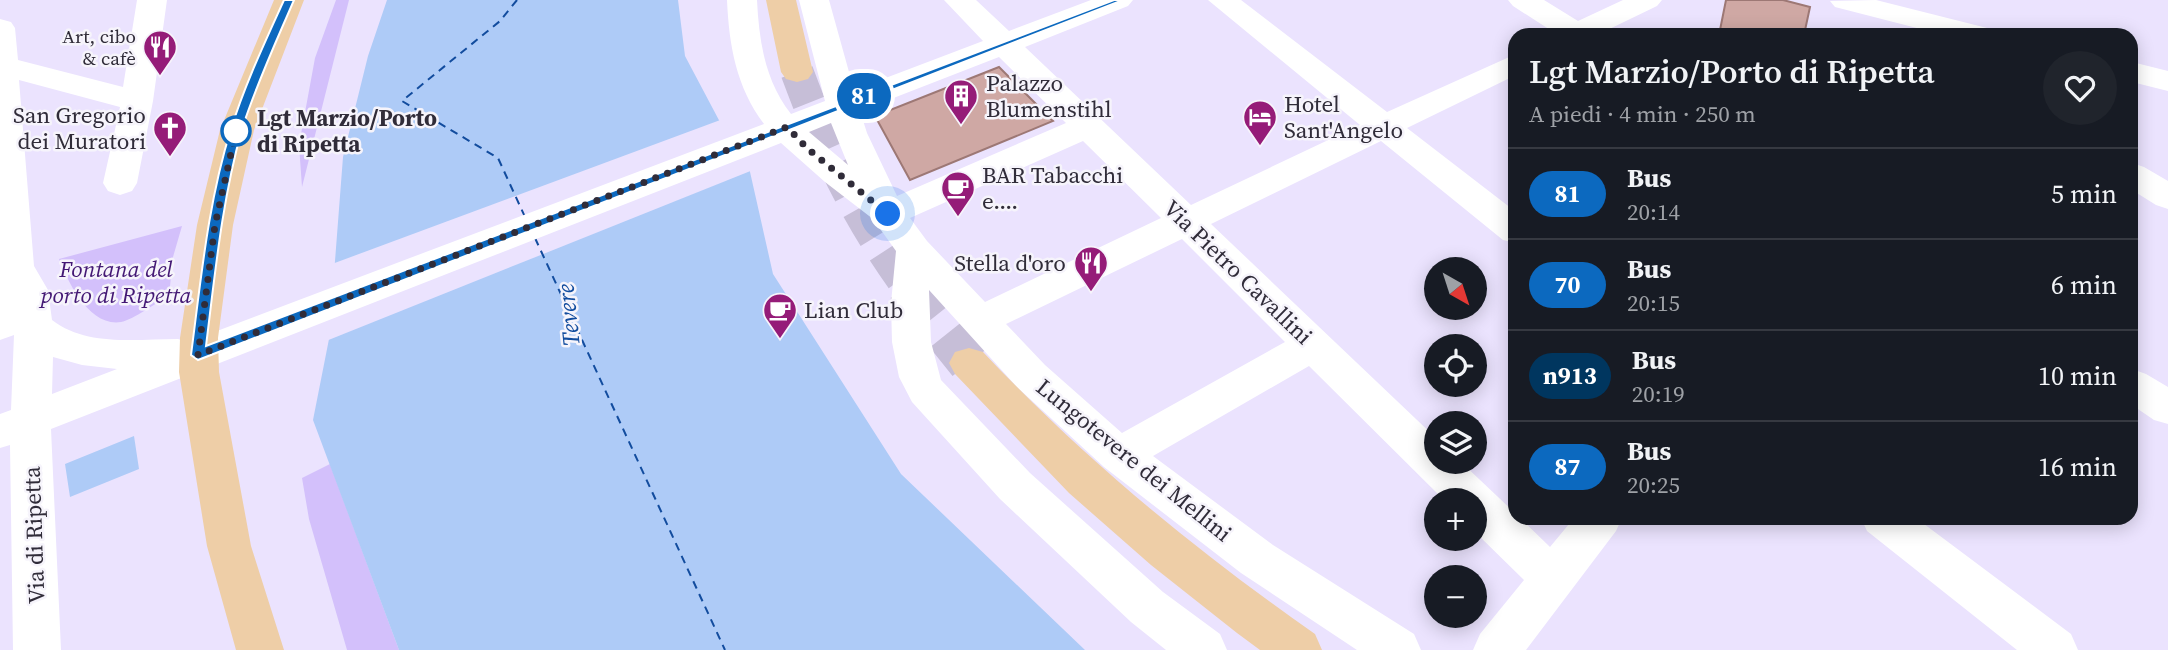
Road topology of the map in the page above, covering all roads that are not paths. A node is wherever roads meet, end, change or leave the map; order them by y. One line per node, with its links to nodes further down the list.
1 (152, 0): 23 (street)
2 (289, 0): 39 (main road)
3 (742, 0): 27 (street)
4 (781, 0): 20 (main road)
5 (814, 0): 24 (street, Lungotevere dei Mellini)
6 (1118, 0): 17 (street)
7 (1223, 0): 26 (street)
8 (1523, 0): 13 (street)
9 (1647, 0): 14 (street)
10 (1844, 1): 15 (street); 16 (street)
11 (979, 8): 17 (street, Via Pietro Cavallini)
12 (0, 28): 18 (street)
13 (1567, 28)
14 (1589, 28)
15 (1889, 28)
16 (1952, 28)
17 (1004, 43): 24 (street); 25 (street, Via Pietro Cavallini)
18 (3, 66): 23 (street); 35 (street)
19 (1508, 66): 26 (street)
20 (797, 72)
21 (2138, 74): 22 (street)
22 (2168, 81)
23 (138, 101): 29 (street)
24 (840, 105): 27 (street); 31 (street, Lungotevere dei Mellini)
25 (1088, 126): 31 (street); 32 (street, Via Pietro Cavallini)
26 (1382, 126): 32 (street); 33 (street)
27 (787, 127): 31 (street); 39 (street)
28 (2138, 179): 30 (street)
29 (120, 183)
30 (2168, 197)
31 (888, 214): 34 (street, Lungotevere dei Mellini)
32 (1185, 221): 36 (street); 38 (street, Via Pietro Cavallini)
33 (1508, 225)
34 (914, 250): 36 (street, Lungotevere dei Mellini); 52 (street)
35 (8, 268): 37 (street)
36 (979, 321): 44 (street, Lungotevere dei Mellini)
37 (16, 325): 39 (street); 43 (street, Via di Ripetta)
38 (1313, 345): 44 (street); 45 (street, Via Pietro Cavallini)
39 (198, 355): 43 (street); 51 (main road)
40 (969, 363): 53 (main road, Lungotevere dei Mellini)
41 (2138, 389): 42 (street)
42 (2168, 408)
43 (10, 431): 50 (street, Via di Ripetta)
44 (1119, 454): 54 (street, Lungotevere dei Mellini)
45 (1460, 488)
46 (1487, 515): 49 (street, Via Pietro Cavallini)
47 (1594, 525): 49 (street)
48 (1892, 525): 56 (street)
49 (1552, 578): 55 (street)
50 (37, 650)
51 (260, 650)
52 (1203, 650)
53 (1298, 650)
54 (1397, 650)
55 (1497, 650)
56 (2054, 650)

